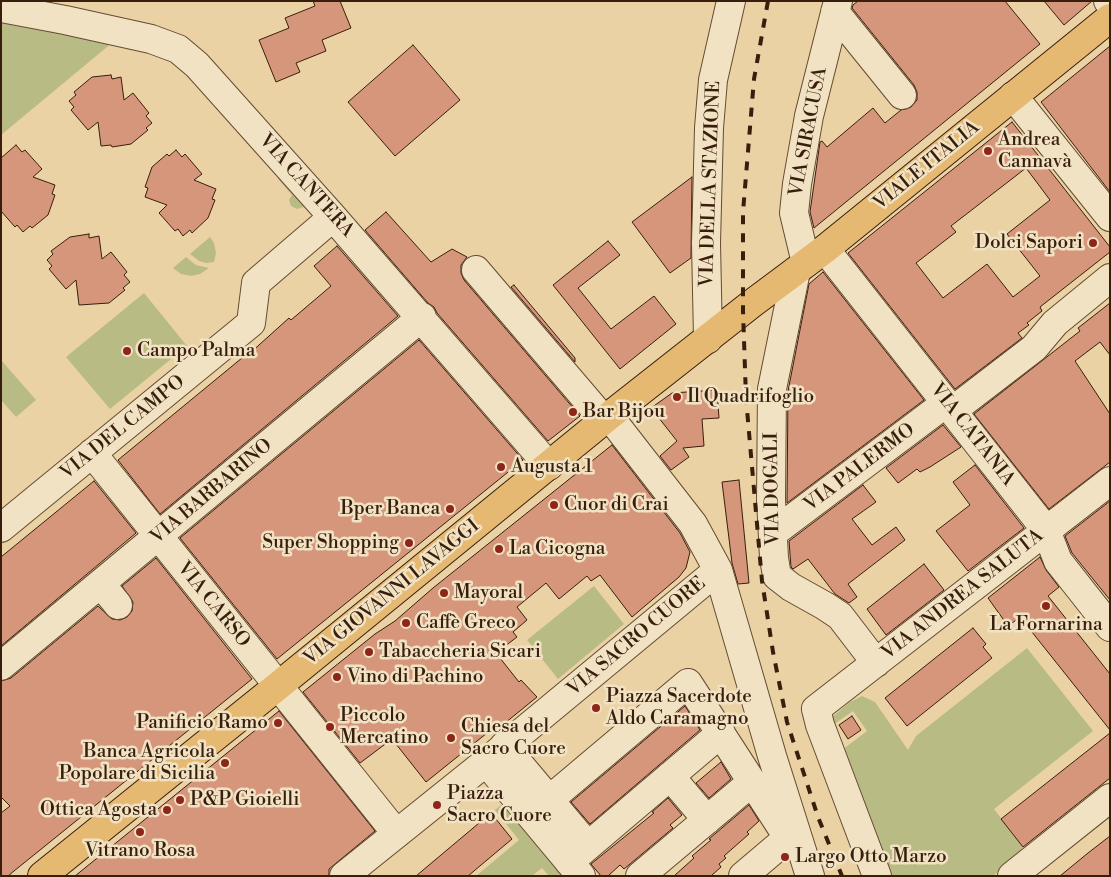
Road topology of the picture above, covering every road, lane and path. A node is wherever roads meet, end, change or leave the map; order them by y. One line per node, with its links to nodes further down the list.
1 (731, 1): 14 (street, VIA DELLA STAZIONE)
2 (837, 7): 5 (street); 9 (street, VIA SIRACUSA)
3 (1, 8): 7 (street, VIA CANTERA)
4 (1110, 18): 6 (main road, VIALE ITALIA)
5 (902, 95)
6 (1013, 96): 8 (street); 9 (main road, VIALE ITALIA)
7 (333, 217): 13 (street, VIA CANTERA); 17 (street, VIA DEL CAMPO)
8 (1110, 217)
9 (809, 261): 12 (main road, VIALE ITALIA); 15 (street, VIA CATANIA); 22 (street, VIA DOGALI)
10 (476, 270): 16 (street)
11 (1110, 278): 15 (street, VIA PALERMO)
12 (743, 311): 14 (main road, VIA GIOVANNI LAVAGGI)
13 (422, 317): 18 (street, VIA CANTERA); 23 (street, VIA BARBARINO)
14 (708, 338): 16 (main road, VIA GIOVANNI LAVAGGI)
15 (949, 407): 21 (street, VIA CATANIA); 22 (street, VIA PALERMO)
16 (607, 418): 18 (main road, VIA GIOVANNI LAVAGGI); 24 (street)
17 (92, 453): 20 (street, VIA DEL CAMPO); 23 (street, VIA CARSO)
18 (549, 466): 28 (main road, VIA GIOVANNI LAVAGGI)
19 (1110, 481): 21 (street, VIA ANDREA SALUTA)
20 (1, 528)
21 (1046, 530): 25 (street, VIA CATANIA); 26 (street, VIA ANDREA SALUTA)
22 (773, 533): 26 (street, VIA DOGALI)
23 (159, 537): 27 (street, VIA BARBARINO); 28 (street, VIA CARSO)
24 (718, 570): 30 (street, VIA SACRO CUORE); 37 (street)
25 (1110, 627)
26 (876, 663): 44 (street, VIA ANDREA SALUTA)
27 (1, 666)
28 (278, 686): 36 (street, VIA CARSO); 40 (main road, VIA GIOVANNI LAVAGGI)
29 (721, 734): 31 (street); 32 (street); 34 (street)
30 (495, 754): 34 (street); 36 (street, VIA SACRO CUORE); 38 (street)
31 (670, 776): 35 (street); 38 (street)
32 (752, 782): 35 (street); 37 (street)
33 (1110, 798): 45 (street)
34 (549, 800): 38 (street)
35 (707, 820): 41 (street)
36 (396, 833): 39 (street)
37 (792, 835): 42 (street); 43 (street)
38 (579, 861)
39 (351, 874)
40 (42, 876)
41 (640, 876)
42 (743, 876)
43 (810, 876)
44 (877, 876)
45 (1012, 876)

